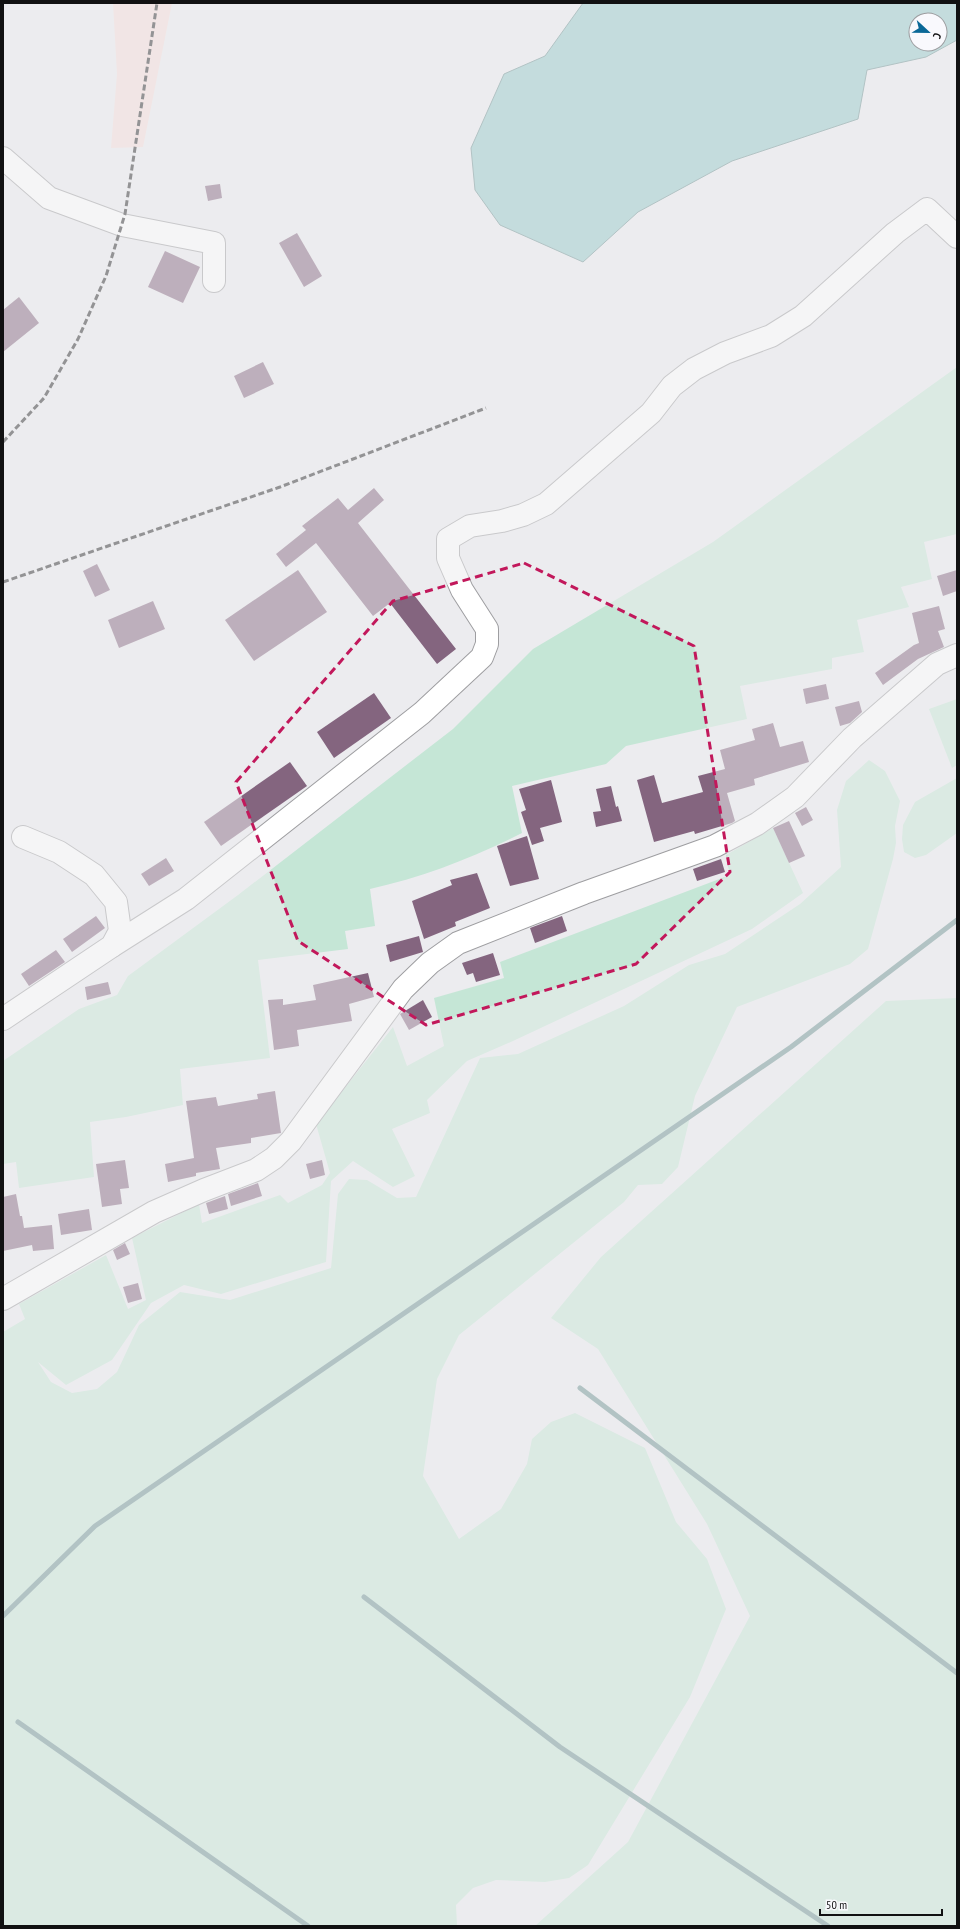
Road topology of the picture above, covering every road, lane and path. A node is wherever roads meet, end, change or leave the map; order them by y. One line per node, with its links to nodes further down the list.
1 (3, 158): 3 (street)
2 (957, 236): 6 (street)
3 (214, 280)
4 (957, 655): 8 (street)
5 (23, 837): 6 (street)
6 (112, 946): 7 (street)
7 (3, 1019)
8 (3, 1300)

